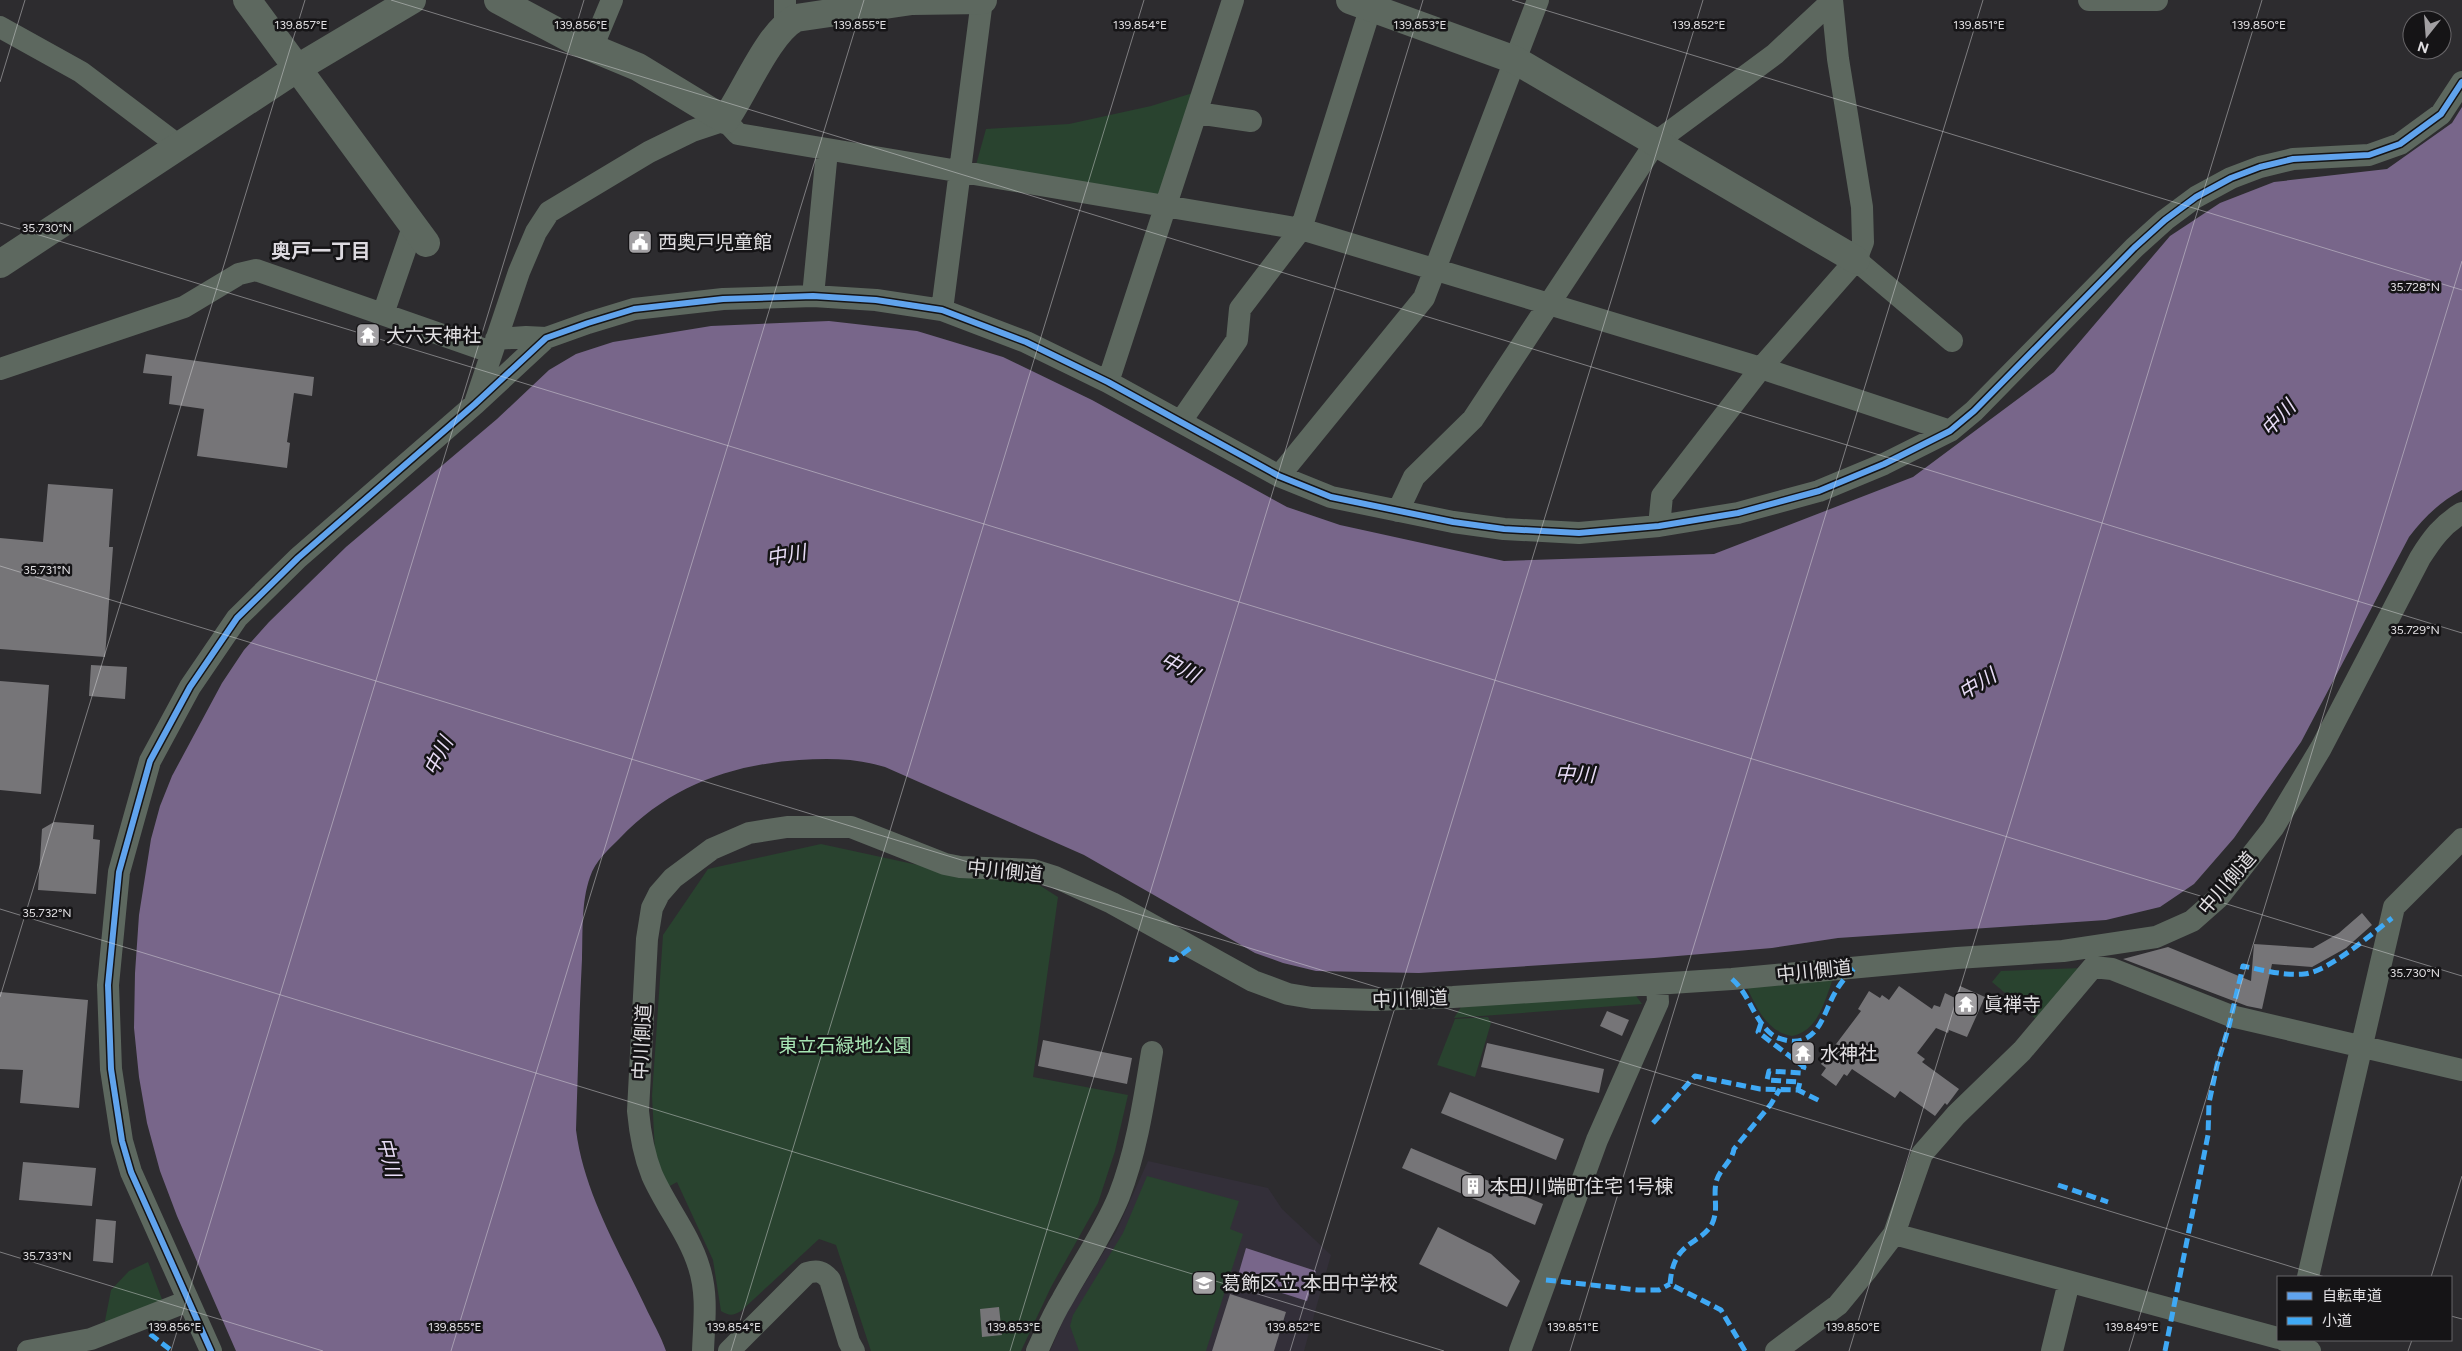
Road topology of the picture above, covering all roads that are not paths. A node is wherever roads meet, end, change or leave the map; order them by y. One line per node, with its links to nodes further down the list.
1 (247, 0): 16 (street)
2 (412, 0): 16 (street)
3 (498, 0): 14 (street)
4 (612, 0): 14 (street)
5 (983, 0): 12 (street); 24 (street)
6 (1233, 0): 18 (street)
7 (1538, 0): 15 (street)
8 (1832, 0): 21 (street); 28 (street)
9 (2088, 0): 10 (street)
10 (2156, 0)
11 (1364, 2): 15 (street); 26 (street)
12 (785, 12): 19 (street)
13 (0, 27): 22 (street)
14 (592, 48): 19 (street)
15 (1515, 60): 21 (street); 30 (street)
16 (296, 69): 22 (street); 27 (street)
17 (2462, 82): 43 (street)
18 (1197, 113): 20 (street); 25 (street)
19 (725, 120): 23 (street); 37 (street)
20 (1251, 121)
21 (1656, 142): 28 (street); 32 (street)
22 (179, 146): 29 (street)
23 (827, 151): 24 (street); 31 (street)
24 (962, 172): 25 (street); 33 (street)
25 (1167, 205): 26 (street); 40 (street)
26 (1301, 229): 30 (street); 42 (street)
27 (420, 235): 34 (street)
28 (1856, 260): 36 (street); 38 (street)
29 (0, 264)
30 (1436, 269): 32 (street); 44 (street)
31 (813, 296): 33 (street); 35 (street)
32 (1550, 303): 38 (street); 45 (street)
33 (942, 310): 40 (street)
34 (383, 314): 37 (street); 39 (street)
35 (546, 338): 37 (street); 41 (street)
36 (1952, 341)
37 (493, 346): 41 (street)
38 (1762, 368): 43 (street); 47 (street)
39 (0, 369)
40 (1108, 382): 42 (street)
41 (475, 404): 56 (street)
42 (1181, 421): 44 (street)
43 (1950, 431): 47 (street)
44 (1279, 476): 45 (street)
45 (1398, 511): 47 (street)
46 (2462, 513): 49 (street, 中川側道)
47 (1659, 526)
48 (2462, 839): 50 (street)
49 (1657, 984): 57 (street, 中川側道); 66 (street)
50 (2363, 1047): 52 (street); 53 (street); 54 (street)
51 (1152, 1052): 65 (street)
52 (2462, 1070)
53 (1894, 1234): 55 (street); 67 (street)
54 (2308, 1276)
55 (2070, 1282): 59 (street); 68 (street)
56 (188, 1302): 60 (street); 61 (street)
57 (706, 1324): 58 (street); 62 (street, 中川側道)
58 (751, 1327): 63 (street); 64 (street)
59 (2277, 1340)
60 (28, 1351)
61 (211, 1351)
62 (703, 1351)
63 (729, 1351)
64 (854, 1351)
65 (1037, 1351)
66 (1520, 1351)
67 (1776, 1351)
68 (2052, 1351)

